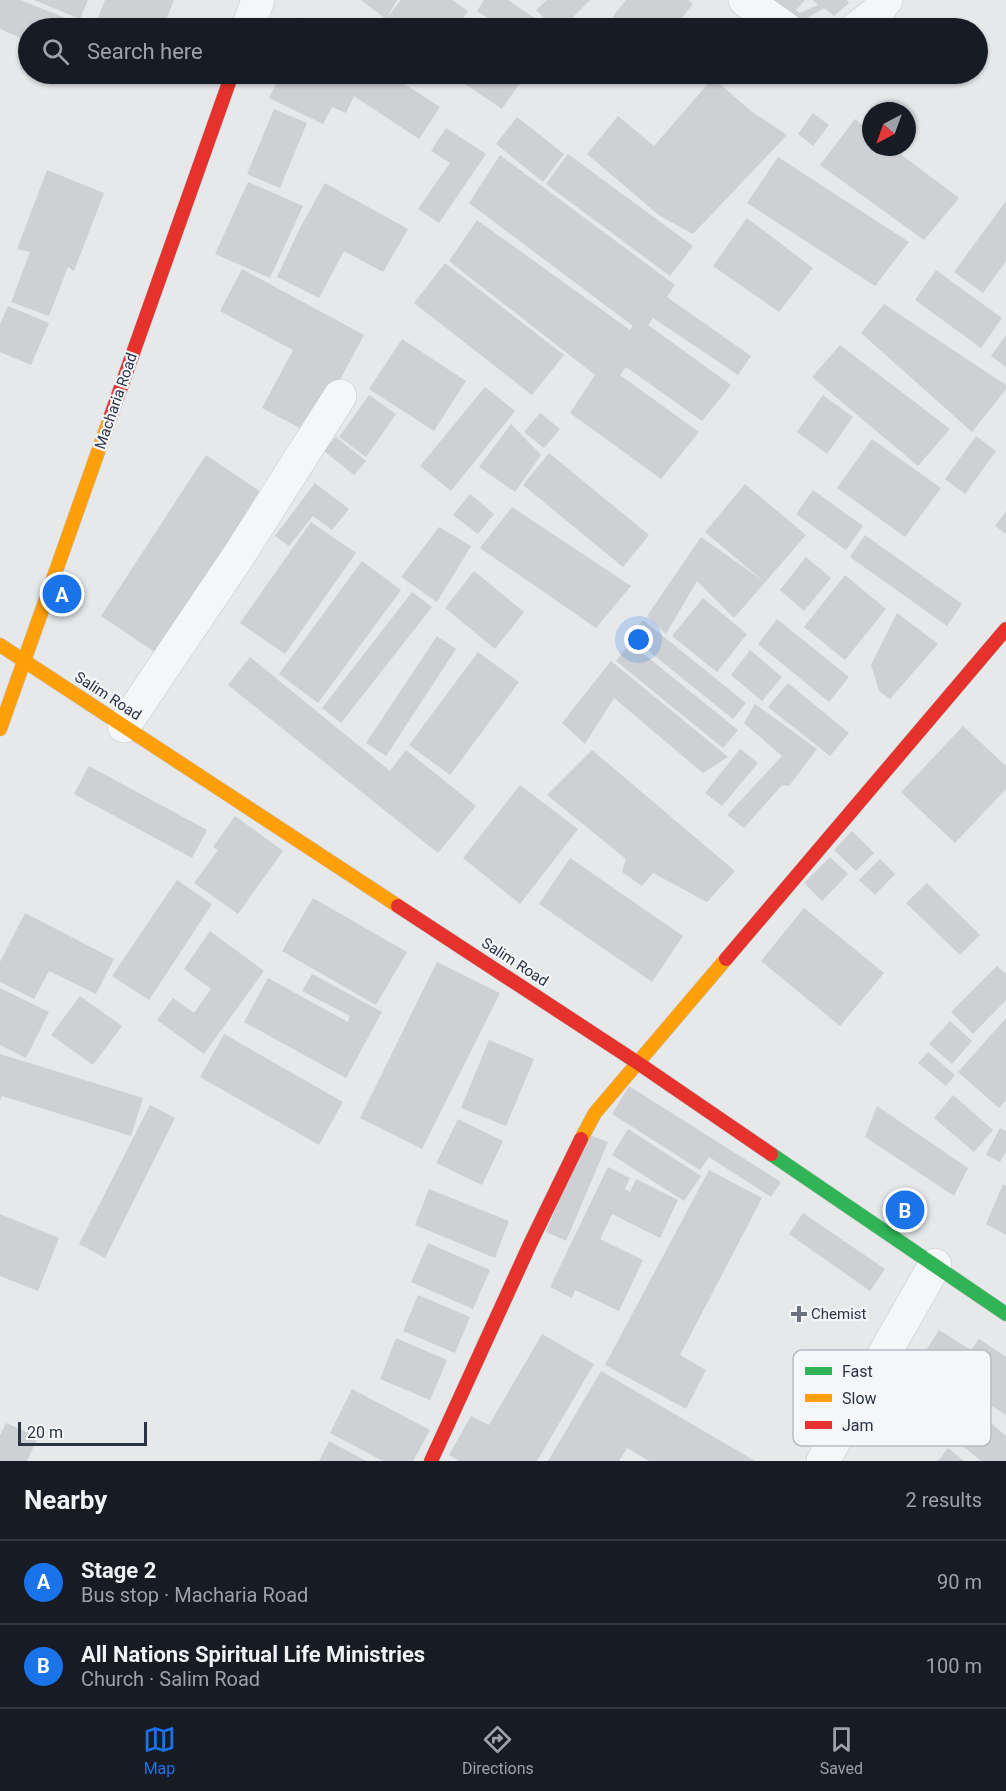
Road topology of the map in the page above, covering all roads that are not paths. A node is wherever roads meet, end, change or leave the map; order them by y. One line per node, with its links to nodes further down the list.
1 (258, 0): 4 (street)
2 (745, 0): 5 (street)
3 (886, 0): 6 (street)
4 (252, 18)
5 (771, 18)
6 (870, 18)
7 (228, 84): 11 (street, Macharia Road)
8 (340, 396): 12 (street)
9 (1006, 629): 14 (street)
10 (0, 645): 11 (street, Salim Road)
11 (24, 661): 12 (street, Salim Road); 13 (street, Macharia Road)
12 (124, 726): 14 (street, Salim Road)
13 (0, 729)
14 (638, 1063): 15 (street, Salim Road); 19 (street)
15 (935, 1265): 16 (street, Salim Road); 17 (street)
16 (1006, 1314)
17 (886, 1350)
18 (832, 1446): 20 (street)
19 (431, 1461)
20 (823, 1461)

